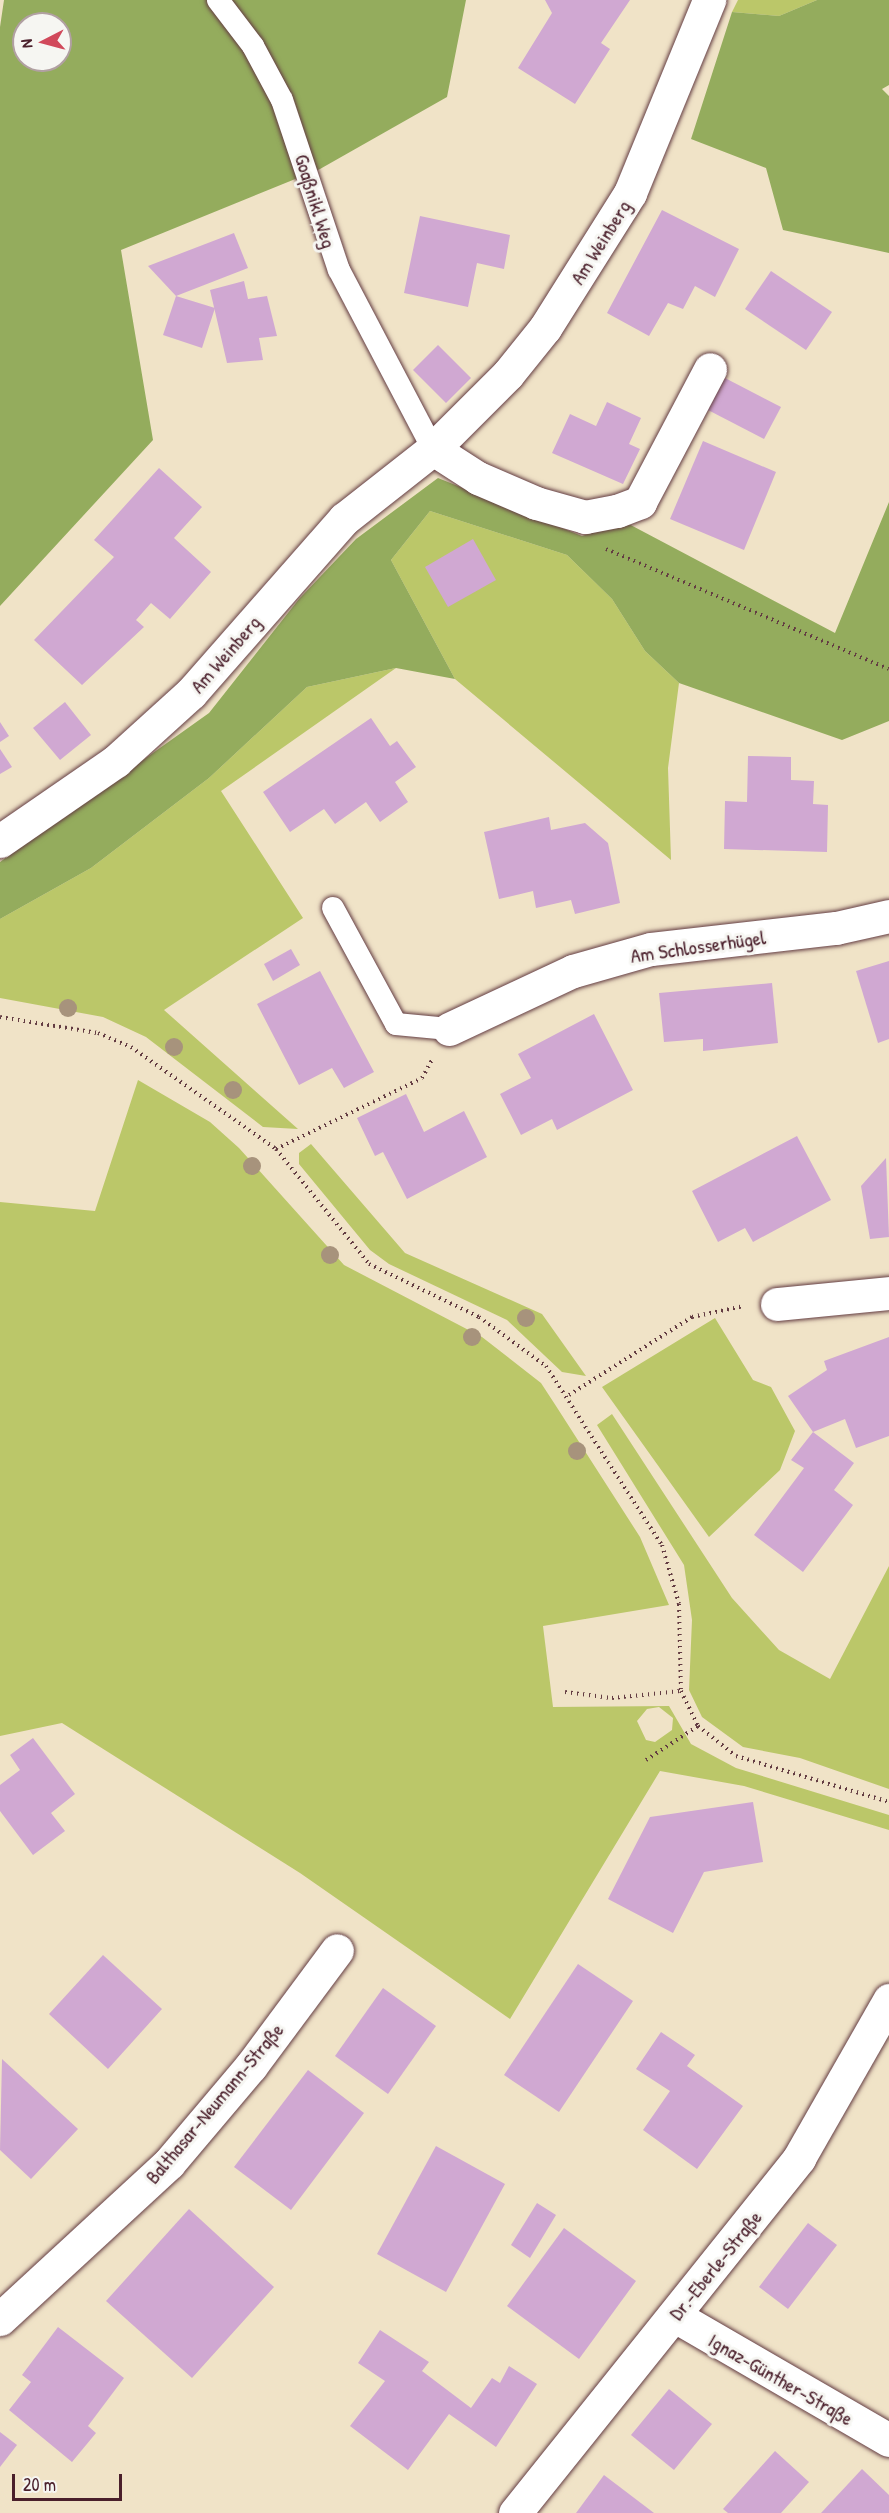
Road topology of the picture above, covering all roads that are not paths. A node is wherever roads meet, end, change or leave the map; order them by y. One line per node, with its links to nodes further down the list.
1 (218, 0): 4 (lane, Goaßnikl Weg)
2 (709, 0): 4 (street, Am Weinberg)
3 (710, 369): 4 (street)
4 (433, 449): 5 (street, Am Weinberg)
5 (0, 842)
6 (333, 908): 8 (lane)
7 (889, 916): 8 (street, Am Schlosserhügel)
8 (449, 1029)
9 (889, 1293): 10 (street)
10 (777, 1304)
11 (337, 1950): 14 (street, Balthasar-Neumann-Straße)
12 (889, 2000): 13 (street, Dr.-Eberle-Straße)
13 (675, 2316): 15 (street, Ignaz-Günther-Straße); 16 (street, Dr.-Eberle-Straße)
14 (0, 2319)
15 (889, 2440)
16 (515, 2513)

